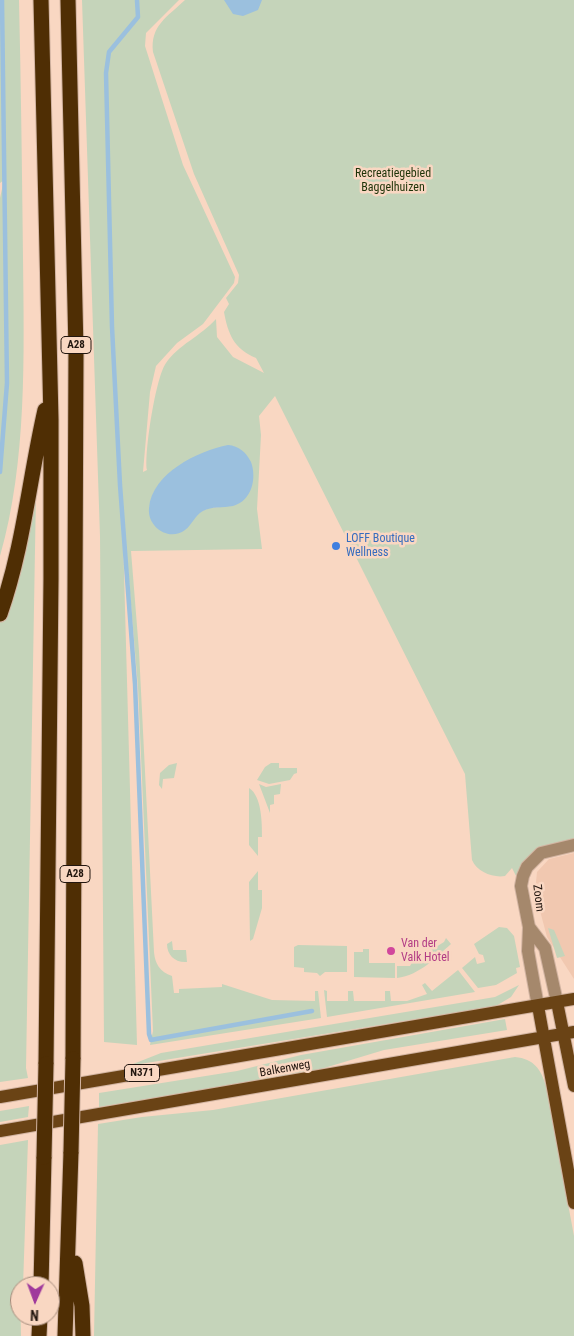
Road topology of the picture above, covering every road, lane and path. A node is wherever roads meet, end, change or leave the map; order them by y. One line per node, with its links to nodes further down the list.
1 (41, 0): 3 (highway, A28)
2 (68, 0): 16 (highway, A28, bridge)
3 (50, 385): 4 (highway, A28); 17 (highway, A28, bridge)
4 (0, 614)
5 (574, 845): 6 (street, Zoom)
6 (529, 927): 8 (street, Zoom); 9 (street, Zoom)
7 (574, 999): 8 (main road, Balkenweg / N371)
8 (557, 1002): 9 (main road, Balkenweg / N371); 10 (main road, Zoom)
9 (538, 1006): 11 (main road); 13 (main road, Balkenweg / N371)
10 (569, 1033): 11 (main road, Balkenweg); 12 (main road, Zoom)
11 (543, 1037): 14 (main road, Balkenweg); 15 (main road)
12 (574, 1086)
13 (0, 1097)
14 (0, 1131)
15 (574, 1203)
16 (69, 1232): 18 (highway, A28); 19 (highway, A28)
17 (40, 1276)
18 (66, 1336)
19 (83, 1336)

